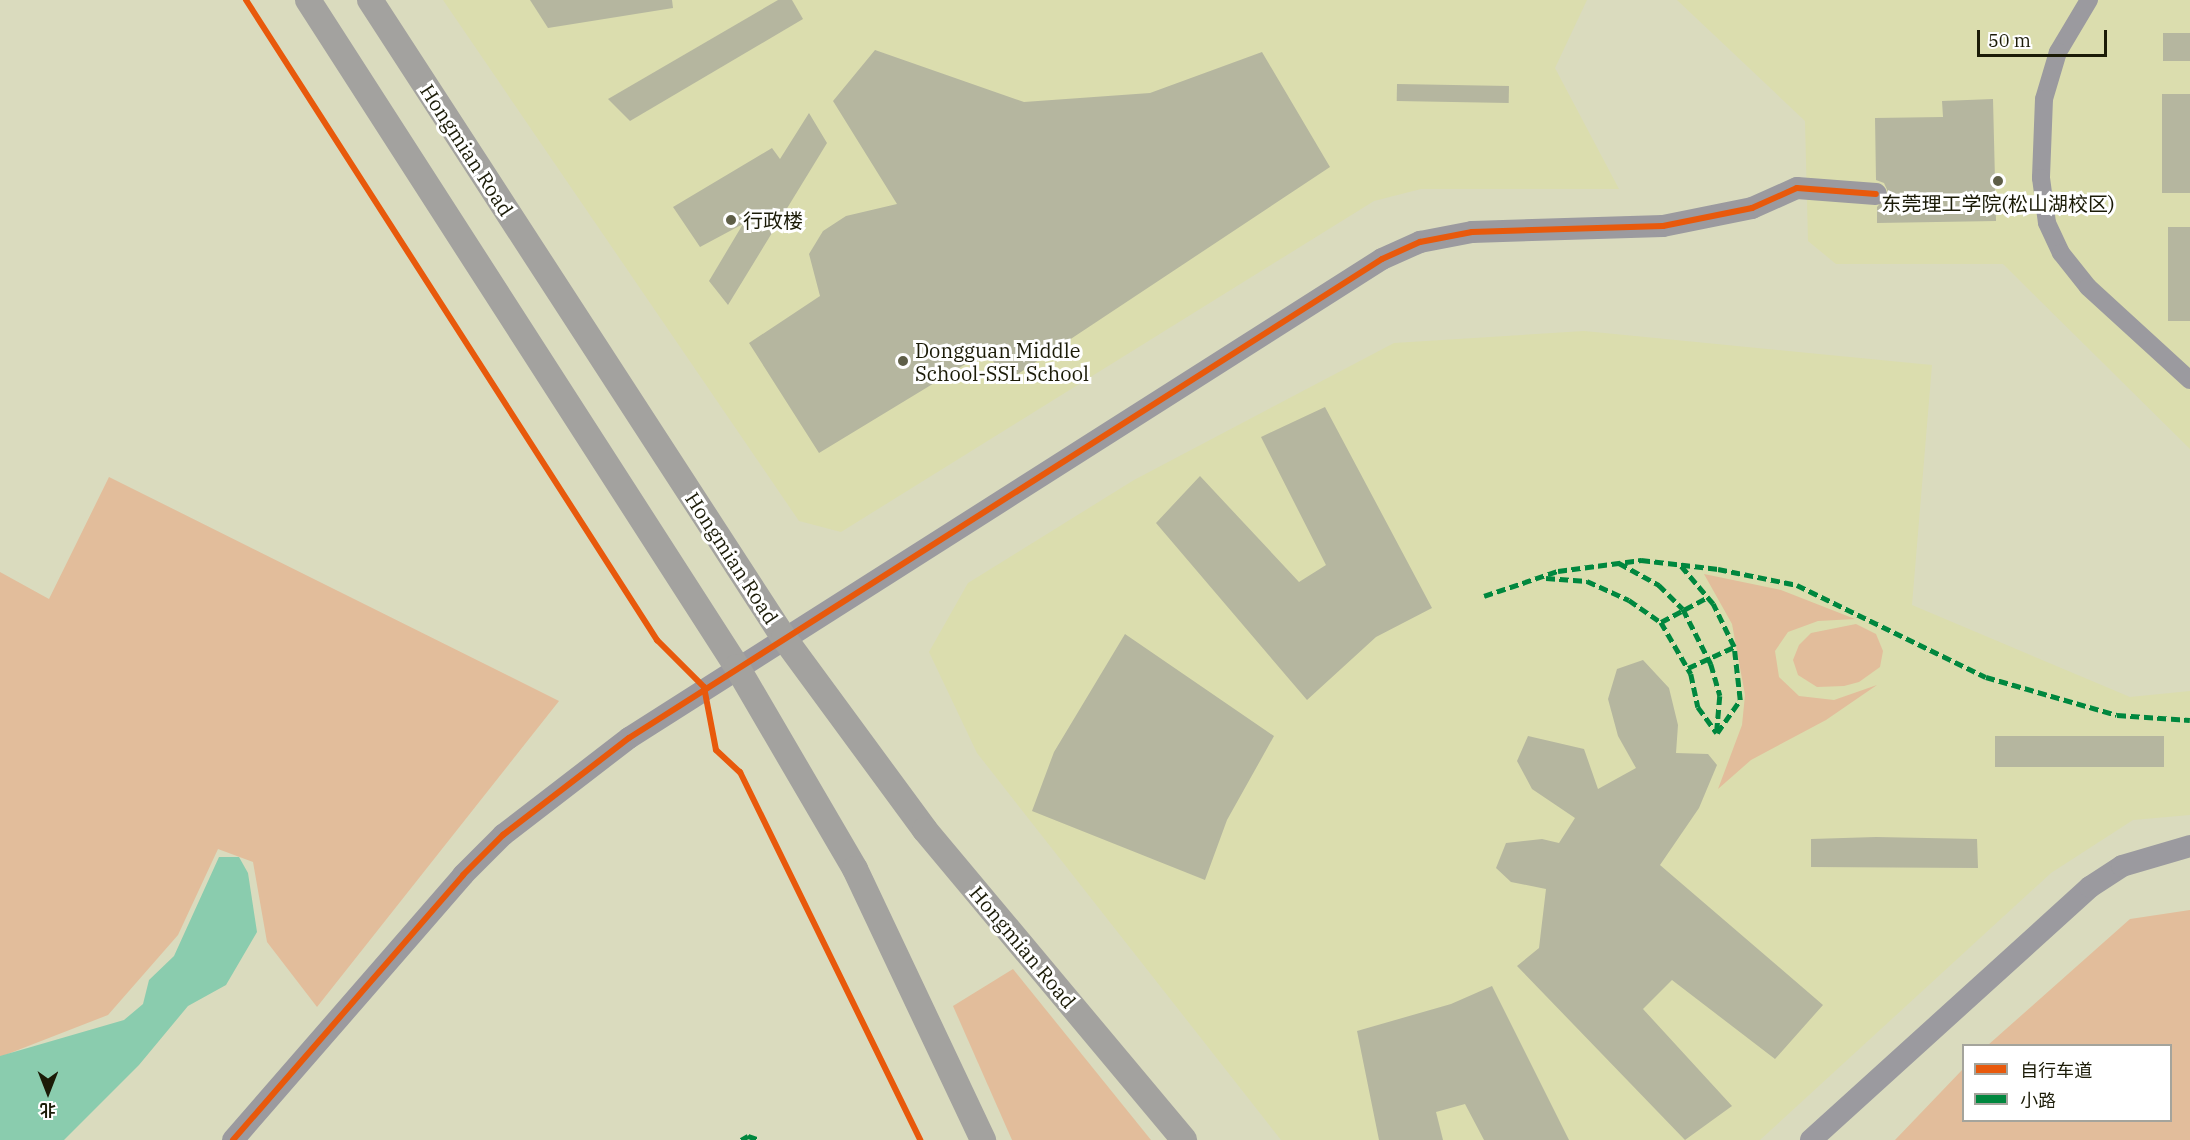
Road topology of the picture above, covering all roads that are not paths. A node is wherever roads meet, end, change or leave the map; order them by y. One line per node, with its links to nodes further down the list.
1 (308, 0): 7 (main road)
2 (369, 0): 6 (main road, Hongmian Road)
3 (2089, 0): 5 (street)
4 (1876, 194): 6 (street)
5 (2190, 380)
6 (784, 638): 7 (street); 11 (main road, Hongmian Road)
7 (737, 667): 9 (street); 10 (main road)
8 (2190, 846): 12 (street)
9 (233, 1140)
10 (983, 1140)
11 (1184, 1140)
12 (1812, 1140)

